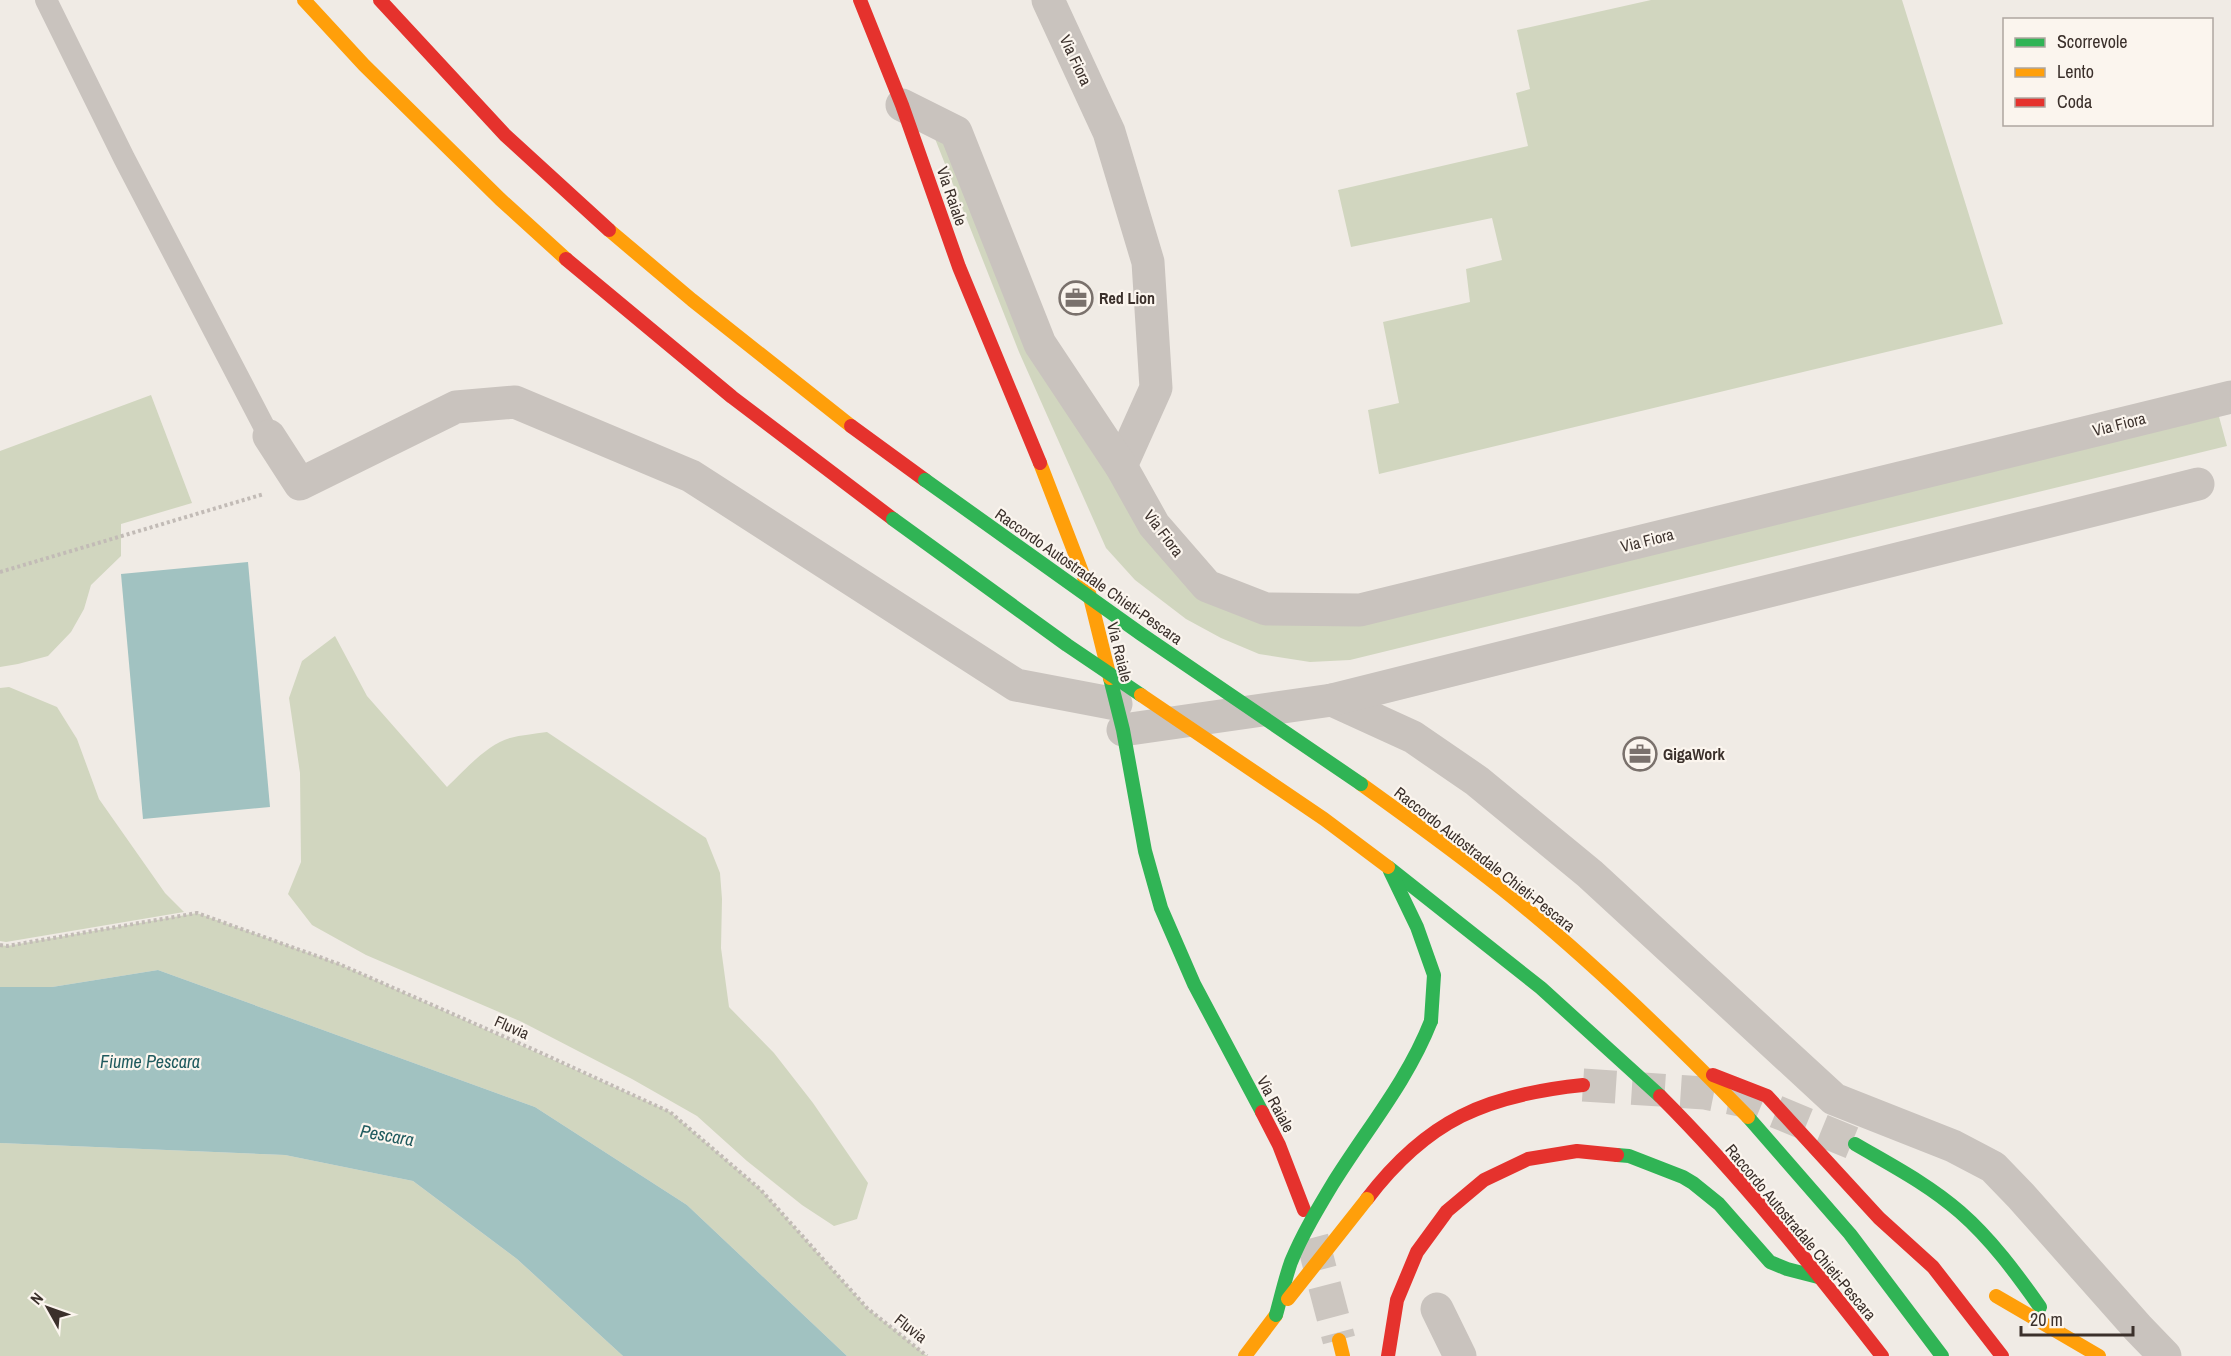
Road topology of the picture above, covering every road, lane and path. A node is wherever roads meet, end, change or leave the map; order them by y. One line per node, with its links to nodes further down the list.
1 (46, 0): 8 (lane)
2 (304, 0): 15 (main road, Raccordo Autostradale Chieti-Pescara, bridge)
3 (380, 0): 17 (main road, Raccordo Autostradale Chieti-Pescara, bridge)
4 (860, 0): 6 (main road, Via Raiale)
5 (1048, 0): 9 (street, Via Fiora)
6 (902, 105): 9 (street, Via Fiora); 14 (main road, Via Raiale)
7 (2231, 397): 9 (street, Via Fiora)
8 (269, 436): 10 (street)
9 (1121, 466)
10 (300, 484): 12 (path); 14 (street)
11 (2198, 484): 13 (street)
12 (0, 572)
13 (1332, 700): 14 (street); 38 (street)
14 (1120, 717): 20 (main road, Via Raiale)
15 (1388, 867): 22 (main road, Raccordo Autostradale Chieti-Pescara); 27 (main road, bridge)
16 (0, 945): 29 (path, Fluvia)
17 (1707, 1073): 21 (main road); 35 (main road, Raccordo Autostradale Chieti-Pescara)
18 (1583, 1084): 27 (main road, bridge)
19 (1855, 1144): 25 (main road)
20 (1304, 1210)
21 (1933, 1267): 23 (main road); 36 (main road)
22 (1822, 1278): 32 (main road); 34 (main road, Raccordo Autostradale Chieti-Pescara)
23 (1964, 1281)
24 (1991, 1293): 37 (main road, bridge)
25 (2040, 1306)
26 (1437, 1309): 33 (street)
27 (1275, 1315): 30 (main road)
28 (1339, 1340): 31 (main road)
29 (927, 1356)
30 (1245, 1356)
31 (1343, 1356)
32 (1388, 1356)
33 (1460, 1356)
34 (1882, 1356)
35 (1942, 1356)
36 (2002, 1356)
37 (2099, 1356)
38 (2165, 1356)

